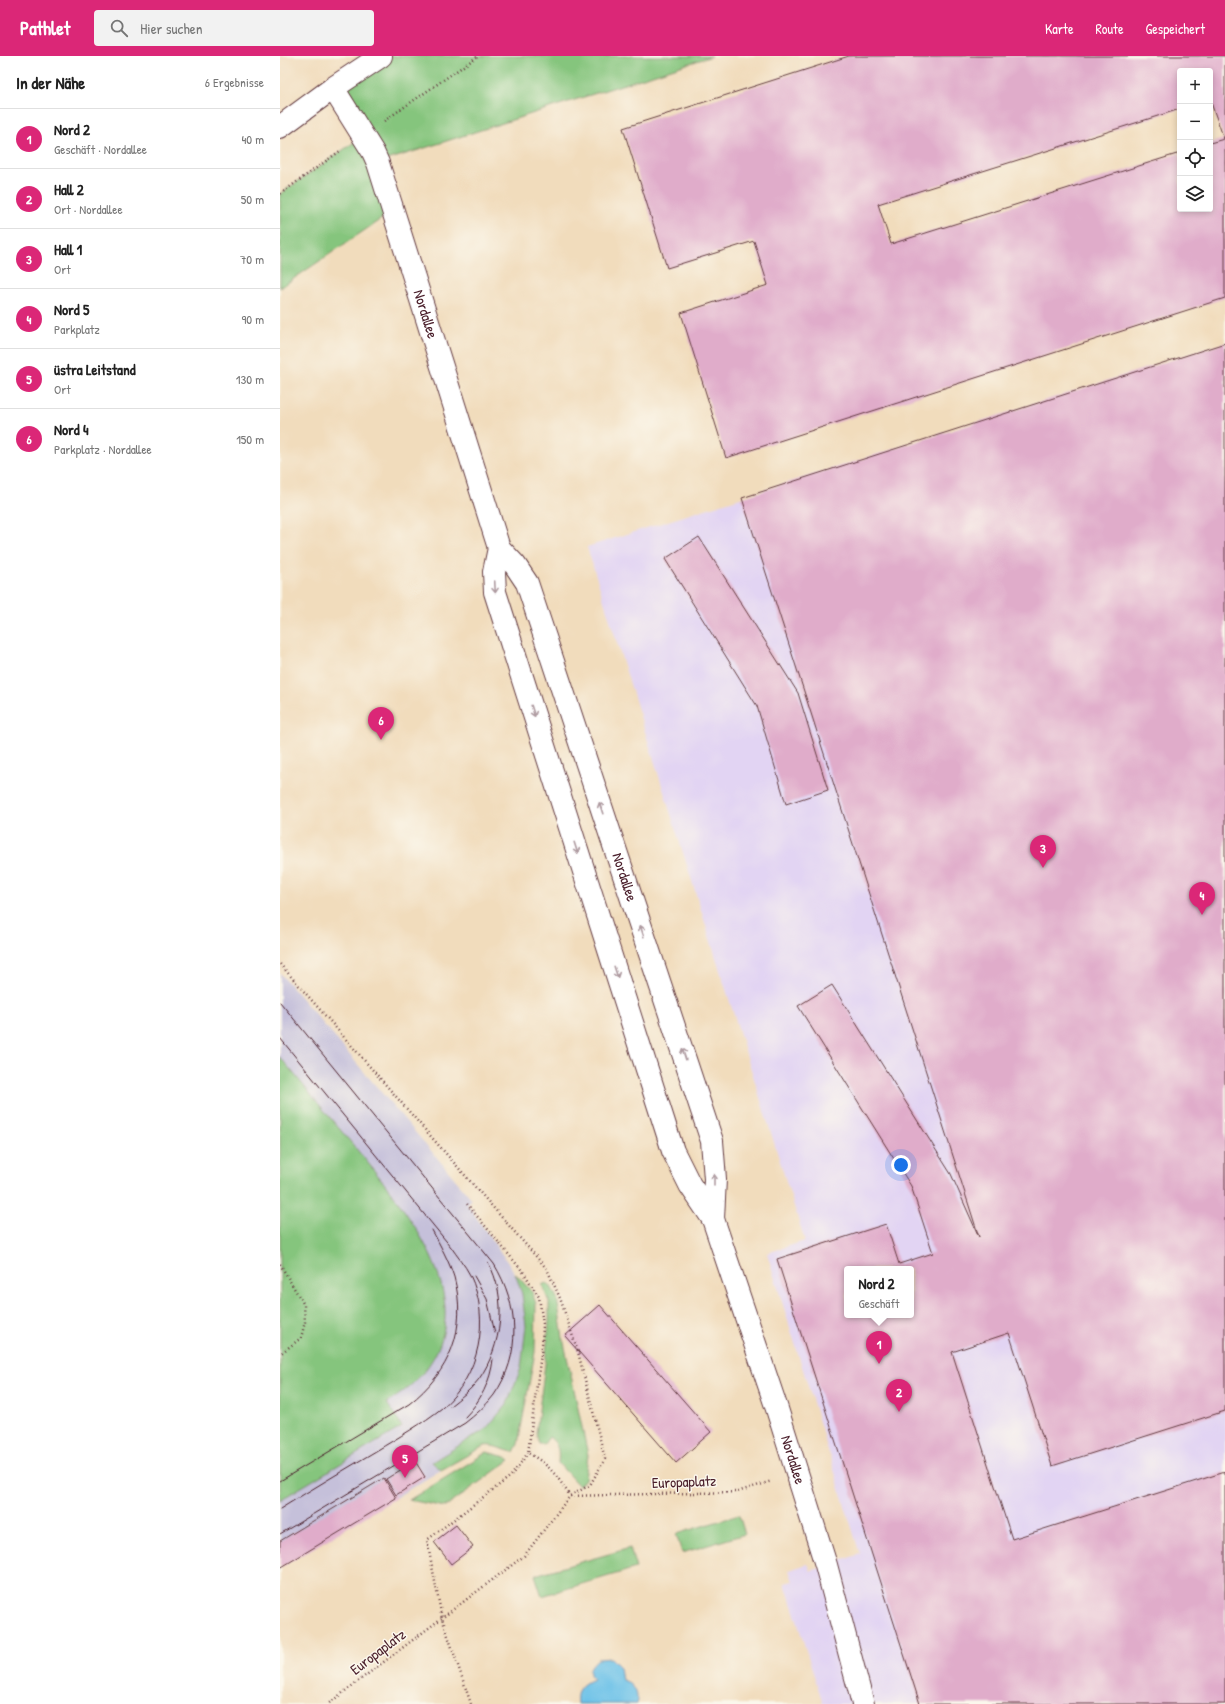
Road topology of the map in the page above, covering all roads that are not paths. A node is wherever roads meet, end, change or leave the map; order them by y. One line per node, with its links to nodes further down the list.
1 (381, 56): 2 (street)
2 (333, 88): 3 (street); 4 (street, Nordallee)
3 (280, 127)
4 (499, 548): 5 (street, Nordallee, one-way to 5); 5 (street, Nordallee, one-way to 4)
5 (713, 1219): 6 (street, Nordallee)
6 (864, 1704)

